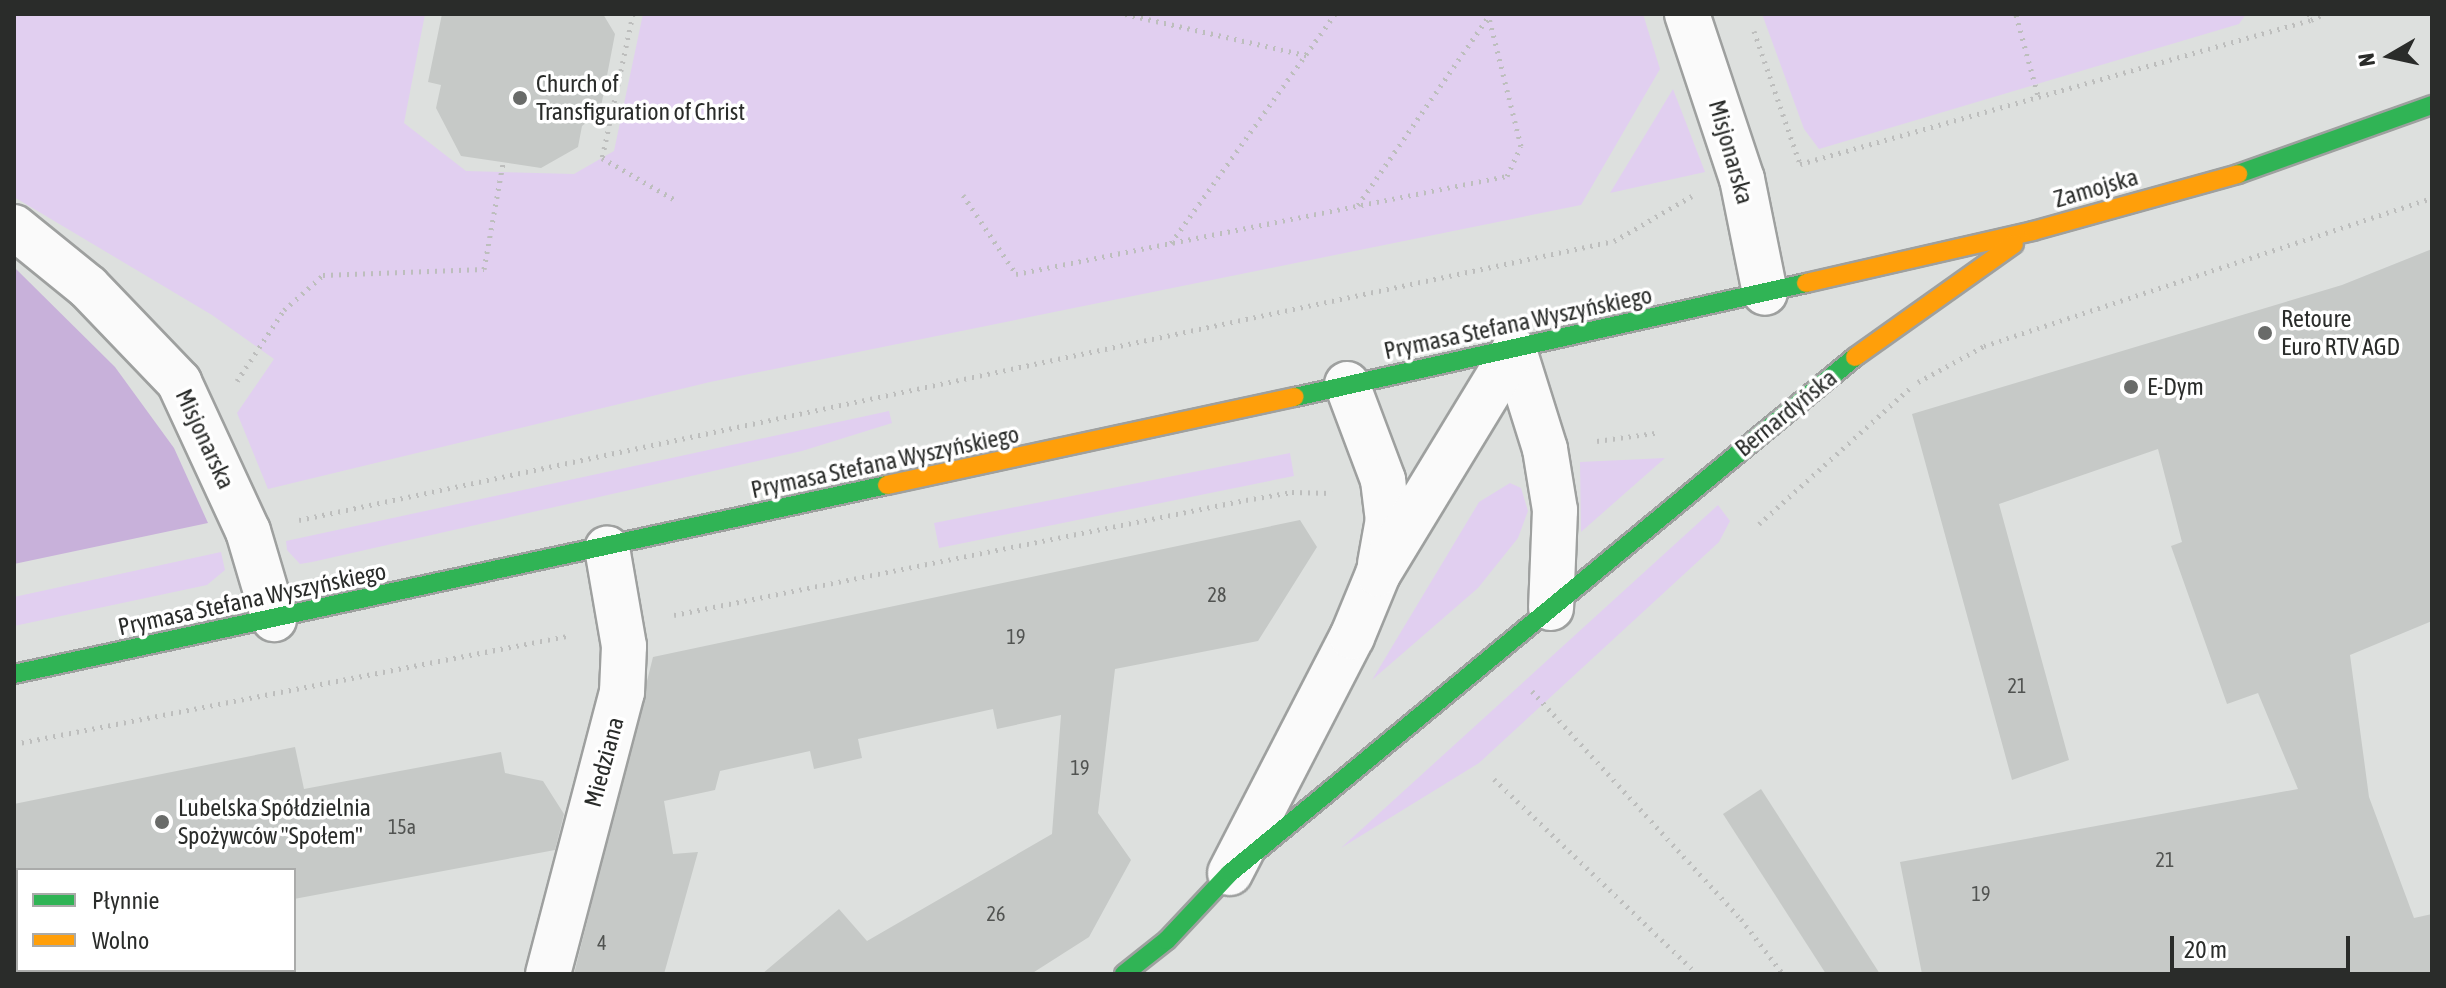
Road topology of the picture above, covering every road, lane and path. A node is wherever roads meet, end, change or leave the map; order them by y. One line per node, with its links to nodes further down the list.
1 (633, 14): 16 (path)
2 (1125, 14): 10 (path)
3 (1335, 14): 10 (path)
4 (1687, 14): 22 (street, Misjonarska)
5 (2324, 14): 8 (path)
6 (1488, 15): 17 (path); 17 (path)
7 (2016, 15): 11 (path)
8 (2310, 17): 11 (path)
9 (1753, 28): 11 (path)
10 (1306, 55): 21 (path)
11 (2039, 99)
12 (2432, 105): 19 (street, Zamojska)
13 (503, 163): 25 (path)
14 (963, 195): 21 (path)
15 (2432, 198): 26 (path)
16 (677, 201)
17 (1358, 205): 21 (path)
18 (14, 227): 27 (street, Misjonarska)
19 (2033, 231): 22 (street, Zamojska); 30 (street, Bernardyńska)
20 (1614, 241): 27 (path)
21 (1171, 243)
22 (1765, 293): 23 (street, Prymasa Stefana Wyszyńskiego)
23 (1514, 350): 24 (street, Prymasa Stefana Wyszyńskiego); 29 (street, Bernardyńska); 30 (street)
24 (1347, 384): 28 (street, Prymasa Stefana Wyszyńskiego); 29 (street, Bernardyńska)
25 (232, 387)
26 (1759, 524)
27 (248, 531): 31 (street, Misjonarska)
28 (607, 548): 31 (street, Prymasa Stefana Wyszyńskiego); 36 (street, Miedziana)
29 (1378, 574): 35 (street, Bernardyńska)
30 (1551, 608): 32 (street, Bernardyńska)
31 (274, 619): 33 (street, Prymasa Stefana Wyszyńskiego)
32 (1497, 653): 35 (street, Bernardyńska); 39 (path)
33 (14, 674)
34 (1494, 779): 38 (path)
35 (1230, 873): 37 (street, Bernardyńska)
36 (548, 974)
37 (1124, 974)
38 (1697, 974)
39 (1783, 974)

